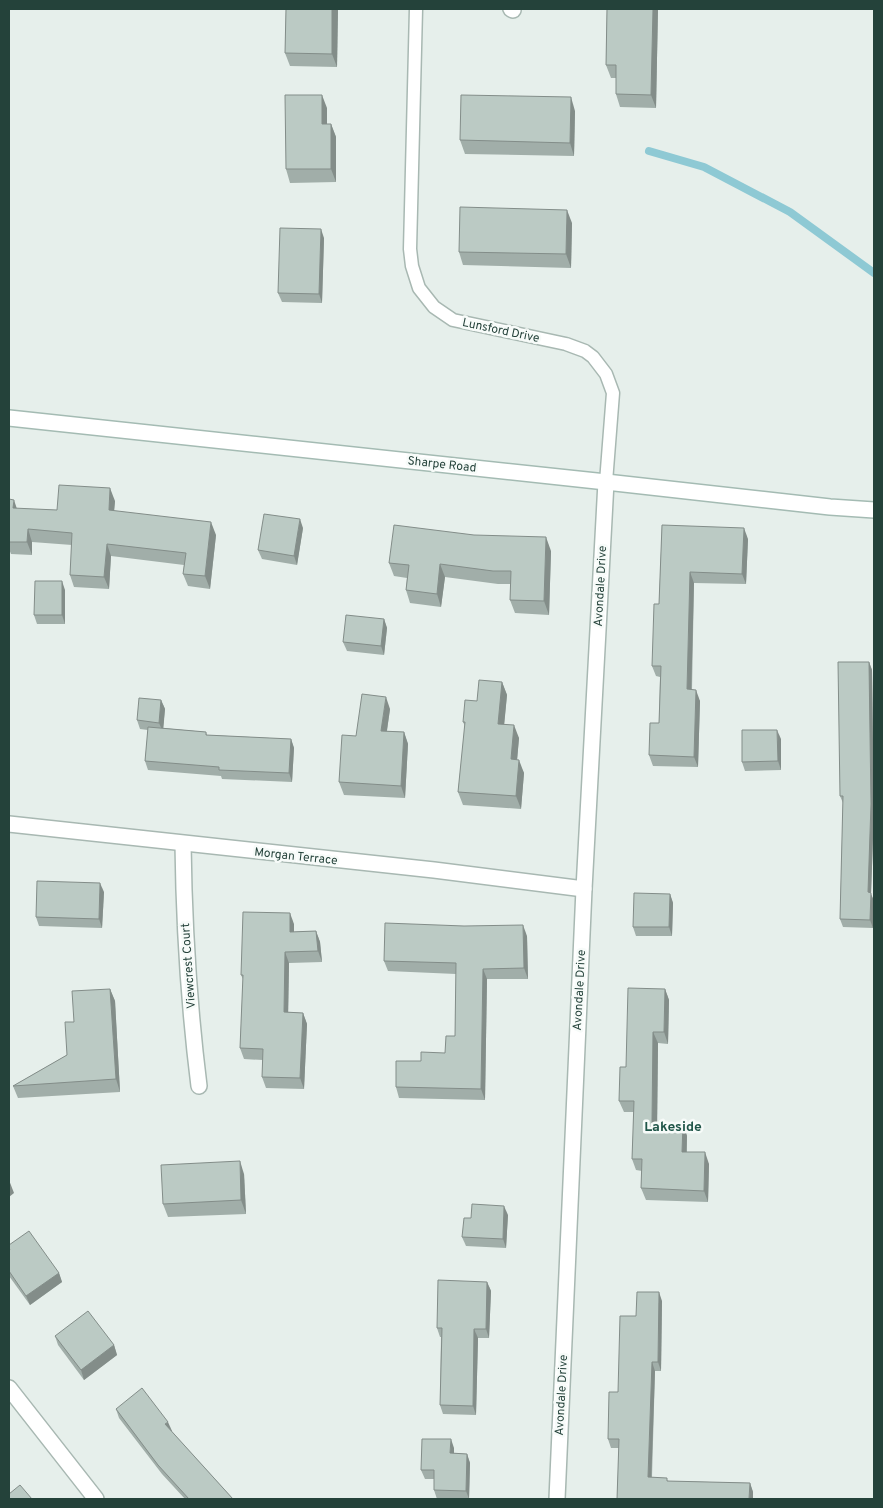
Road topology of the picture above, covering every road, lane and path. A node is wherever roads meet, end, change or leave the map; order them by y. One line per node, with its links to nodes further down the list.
1 (416, 9): 3 (lane, Lunsford Drive)
2 (9, 418): 3 (street, Sharpe Road)
3 (606, 482): 4 (street, Sharpe Road); 7 (street, Avondale Drive)
4 (874, 510)
5 (9, 824): 6 (street, Morgan Terrace)
6 (183, 844): 7 (street, Morgan Terrace); 8 (street, Viewcrest Court)
7 (584, 890): 11 (street, Avondale Drive)
8 (199, 1086)
9 (9, 1388): 10 (street)
10 (96, 1499)
11 (557, 1499)

